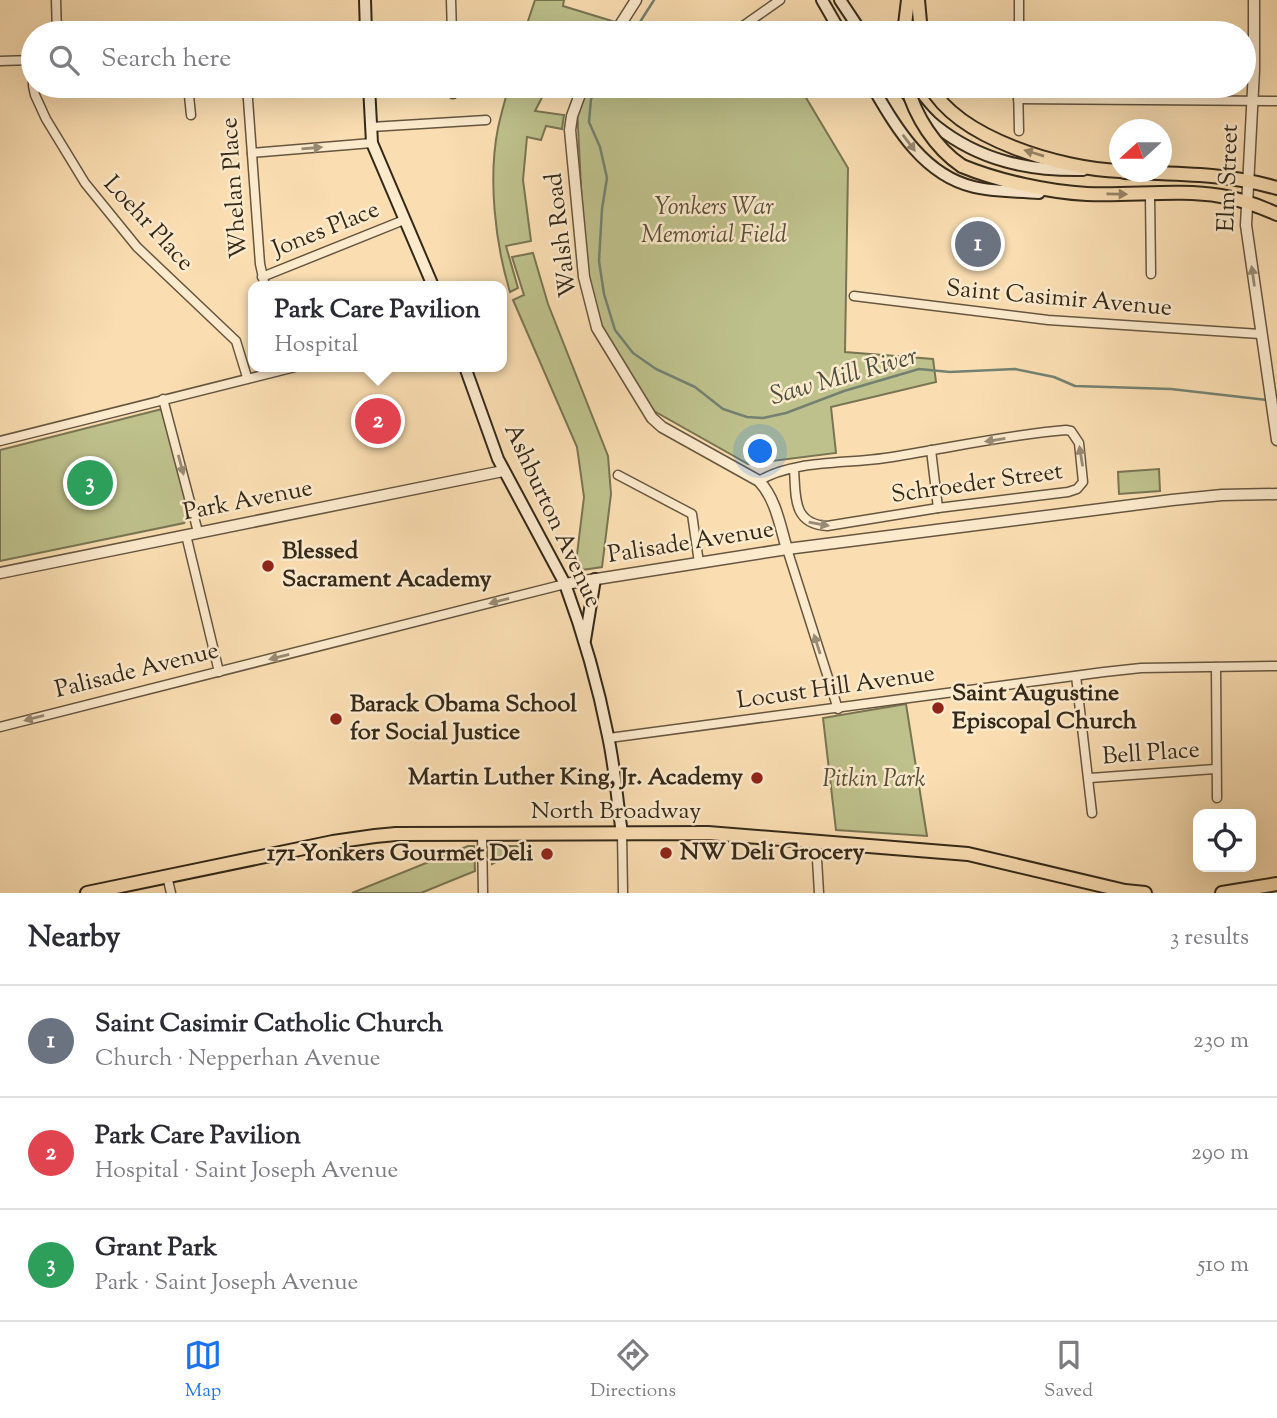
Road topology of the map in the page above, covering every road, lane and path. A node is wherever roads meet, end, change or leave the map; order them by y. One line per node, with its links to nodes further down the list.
1 (57, 0): 13 (street)
2 (365, 0): 14 (main road)
3 (451, 0): 15 (street)
4 (636, 0): 16 (street)
5 (780, 0): 12 (street)
6 (822, 0): 18 (main road)
7 (841, 0): 19 (main road)
8 (908, 0): 20 (main road)
9 (918, 0): 21 (main road)
10 (1019, 0): 22 (street)
11 (1254, 0): 23 (street, Elm Street)
12 (772, 4): 17 (street)
13 (57, 21)
14 (366, 21)
15 (452, 21)
16 (623, 21)
17 (749, 21)
18 (834, 21)
19 (854, 21)
20 (905, 21)
21 (920, 21)
22 (1019, 21)
23 (1254, 21)
24 (21, 60): 25 (street)
25 (0, 61)
26 (36, 98): 63 (street, Loehr Place)
27 (189, 98): 39 (street)
28 (248, 98): 44 (street, Whelan Place)
29 (370, 98): 41 (main road)
30 (579, 98): 71 (street, Walsh Road)
31 (879, 98): 50 (main road, one-way to 50)
32 (910, 98): 50 (main road, bridge)
33 (911, 98): 45 (main road)
34 (937, 98): 45 (main road, one-way to 34)
35 (1252, 98): 37 (street, Elm Street)
36 (1018, 99): 37 (street); 42 (street)
37 (1252, 101): 38 (street); 48 (street, Elm Street)
38 (1277, 101)
39 (191, 115)
40 (486, 120): 41 (street)
41 (371, 127): 43 (main road)
42 (1019, 131)
43 (372, 143): 44 (street, one-way to 43); 54 (main road)
44 (252, 153): 56 (street, Whelan Place)
45 (1100, 170): 46 (main road)
46 (1109, 170)
47 (1172, 173): 48 (main road)
48 (1249, 180): 49 (main road); 52 (street, Elm Street)
49 (1277, 188)
50 (1084, 194): 51 (main road, one-way to 51)
51 (1150, 195): 52 (main road); 55 (street)
52 (1246, 201): 53 (main road); 60 (street, Elm Street, one-way to 52)
53 (1277, 214)
54 (404, 220): 56 (street, Jones Place); 58 (main road)
55 (1151, 274)
56 (262, 276): 57 (street, Whelan Place)
57 (264, 281)
58 (431, 281)
59 (854, 296): 60 (street, Saint Casimir Avenue)
60 (1260, 334): 65 (street, Elm Street)
61 (268, 372): 63 (street)
62 (467, 372): 69 (main road, Ashburton Avenue)
63 (247, 377): 64 (street)
64 (163, 399): 66 (street); 74 (street, one-way to 74)
65 (1277, 440)
66 (0, 441)
67 (931, 450): 68 (street, Schroeder Street); 73 (street); 73 (street, Schroeder Street, one-way to 67)
68 (794, 468): 71 (street, Schroeder Street); 73 (street, Schroeder Street, one-way to 73)
69 (503, 471): 74 (street, Park Avenue); 80 (main road, Ashburton Avenue)
70 (618, 475): 77 (street)
71 (759, 481): 76 (street)
72 (1277, 494): 76 (street, Palisade Avenue)
73 (938, 508)
74 (198, 532): 75 (street, Park Avenue)
75 (186, 535): 78 (street, Park Avenue); 84 (street)
76 (787, 549): 77 (street, Palisade Avenue); 86 (street, one-way to 76)
77 (698, 563): 79 (street, Palisade Avenue)
78 (0, 573)
79 (595, 579): 80 (street, Palisade Avenue); 81 (main road)
80 (565, 584): 81 (main road, Ashburton Avenue); 84 (street, Palisade Avenue, one-way to 84)
81 (585, 643): 88 (main road, Ashburton Avenue)
82 (1277, 666): 83 (street, Locust Hill Avenue)
83 (1216, 667): 85 (street, Locust Hill Avenue); 89 (street)
84 (219, 672): 87 (street, Palisade Avenue, one-way to 87)
85 (1076, 676): 86 (street, Locust Hill Avenue); 90 (street)
86 (838, 709): 88 (street, Locust Hill Avenue)
87 (0, 727)
88 (609, 738): 93 (main road, Ashburton Avenue)
89 (1215, 769): 90 (street, Bell Place); 91 (street)
90 (1090, 778): 92 (street)
91 (1217, 798)
92 (1092, 813)
93 (621, 833): 94 (main road, North Broadway); 95 (main road, North Broadway); 101 (street, Ashburton Avenue)
94 (482, 834): 96 (main road, North Broadway); 100 (street)
95 (816, 842): 102 (street); 103 (main road, North Broadway)
96 (167, 876): 98 (main road, North Broadway); 99 (street)
97 (1277, 884): 104 (main road)
98 (88, 893)
99 (171, 893)
100 (483, 893)
101 (623, 893)
102 (819, 893)
103 (1145, 893)
104 (1222, 893)

